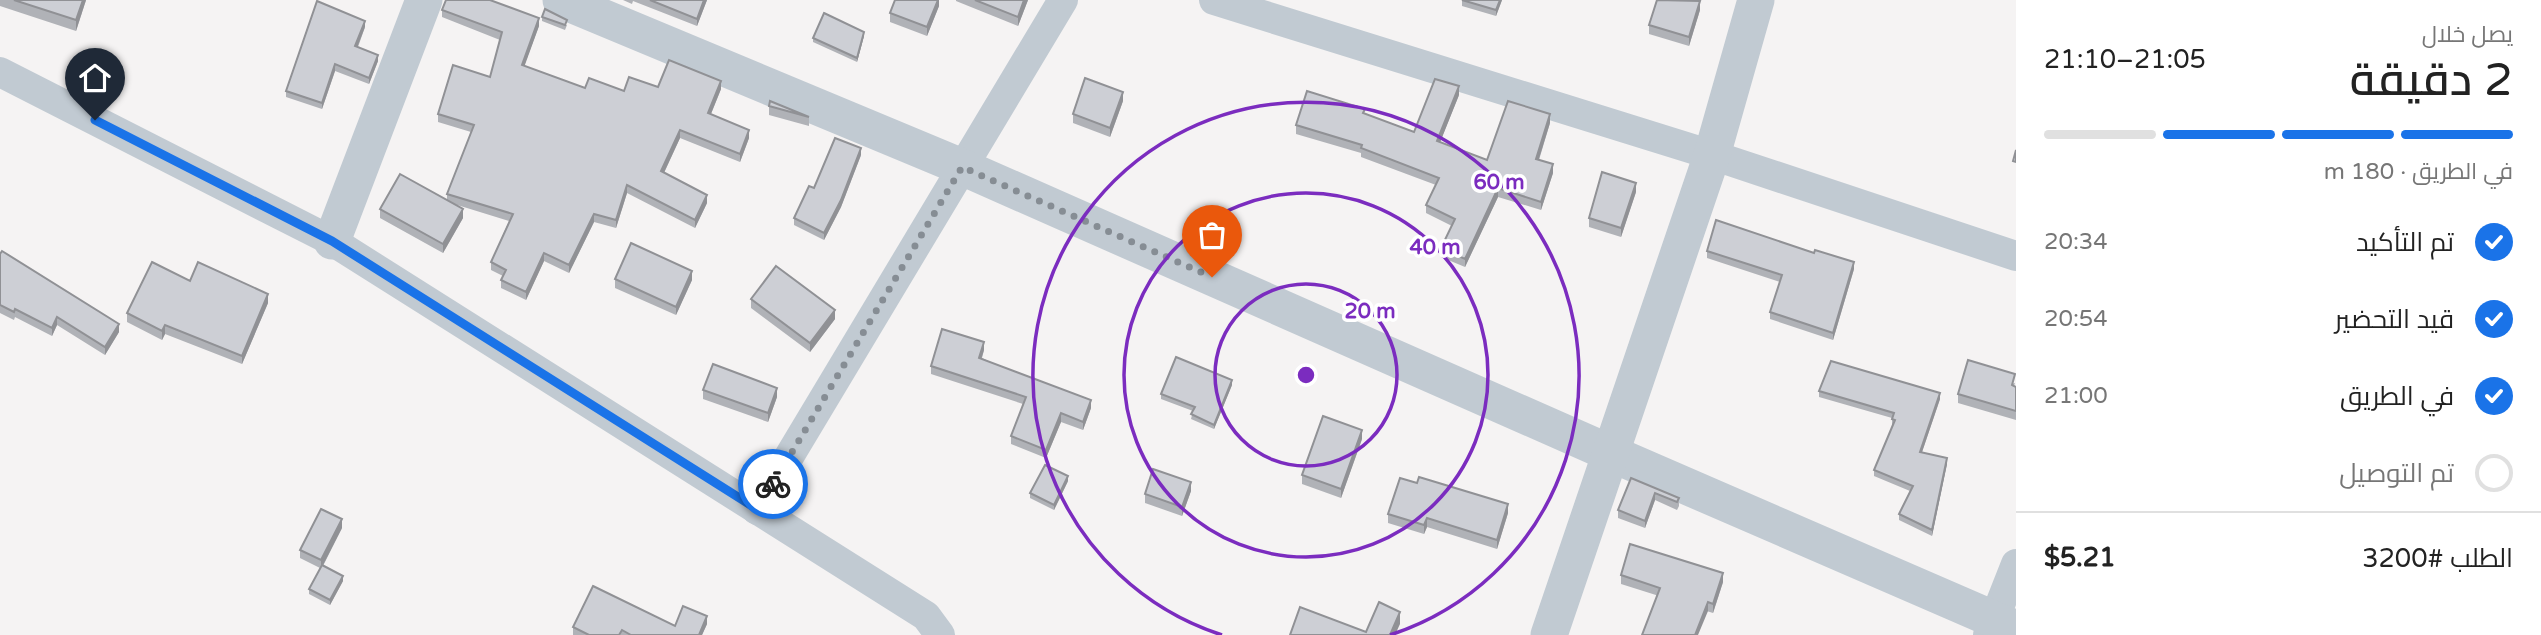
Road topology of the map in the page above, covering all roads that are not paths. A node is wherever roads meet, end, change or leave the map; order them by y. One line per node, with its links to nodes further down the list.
1 (424, 0): 9 (street)
2 (561, 0): 8 (street)
3 (1063, 0): 8 (street)
4 (1214, 0): 7 (street)
5 (1756, 0): 7 (street)
6 (0, 72): 9 (street)
7 (1712, 155): 10 (street); 11 (street)
8 (962, 167): 11 (street); 12 (street)
9 (332, 241): 12 (street)
10 (2016, 256)
11 (1610, 453): 15 (street); 17 (street)
12 (757, 509): 14 (street)
13 (2016, 564): 15 (street)
14 (933, 626): 16 (street)
15 (2000, 628)
16 (960, 635)
17 (1549, 635)

